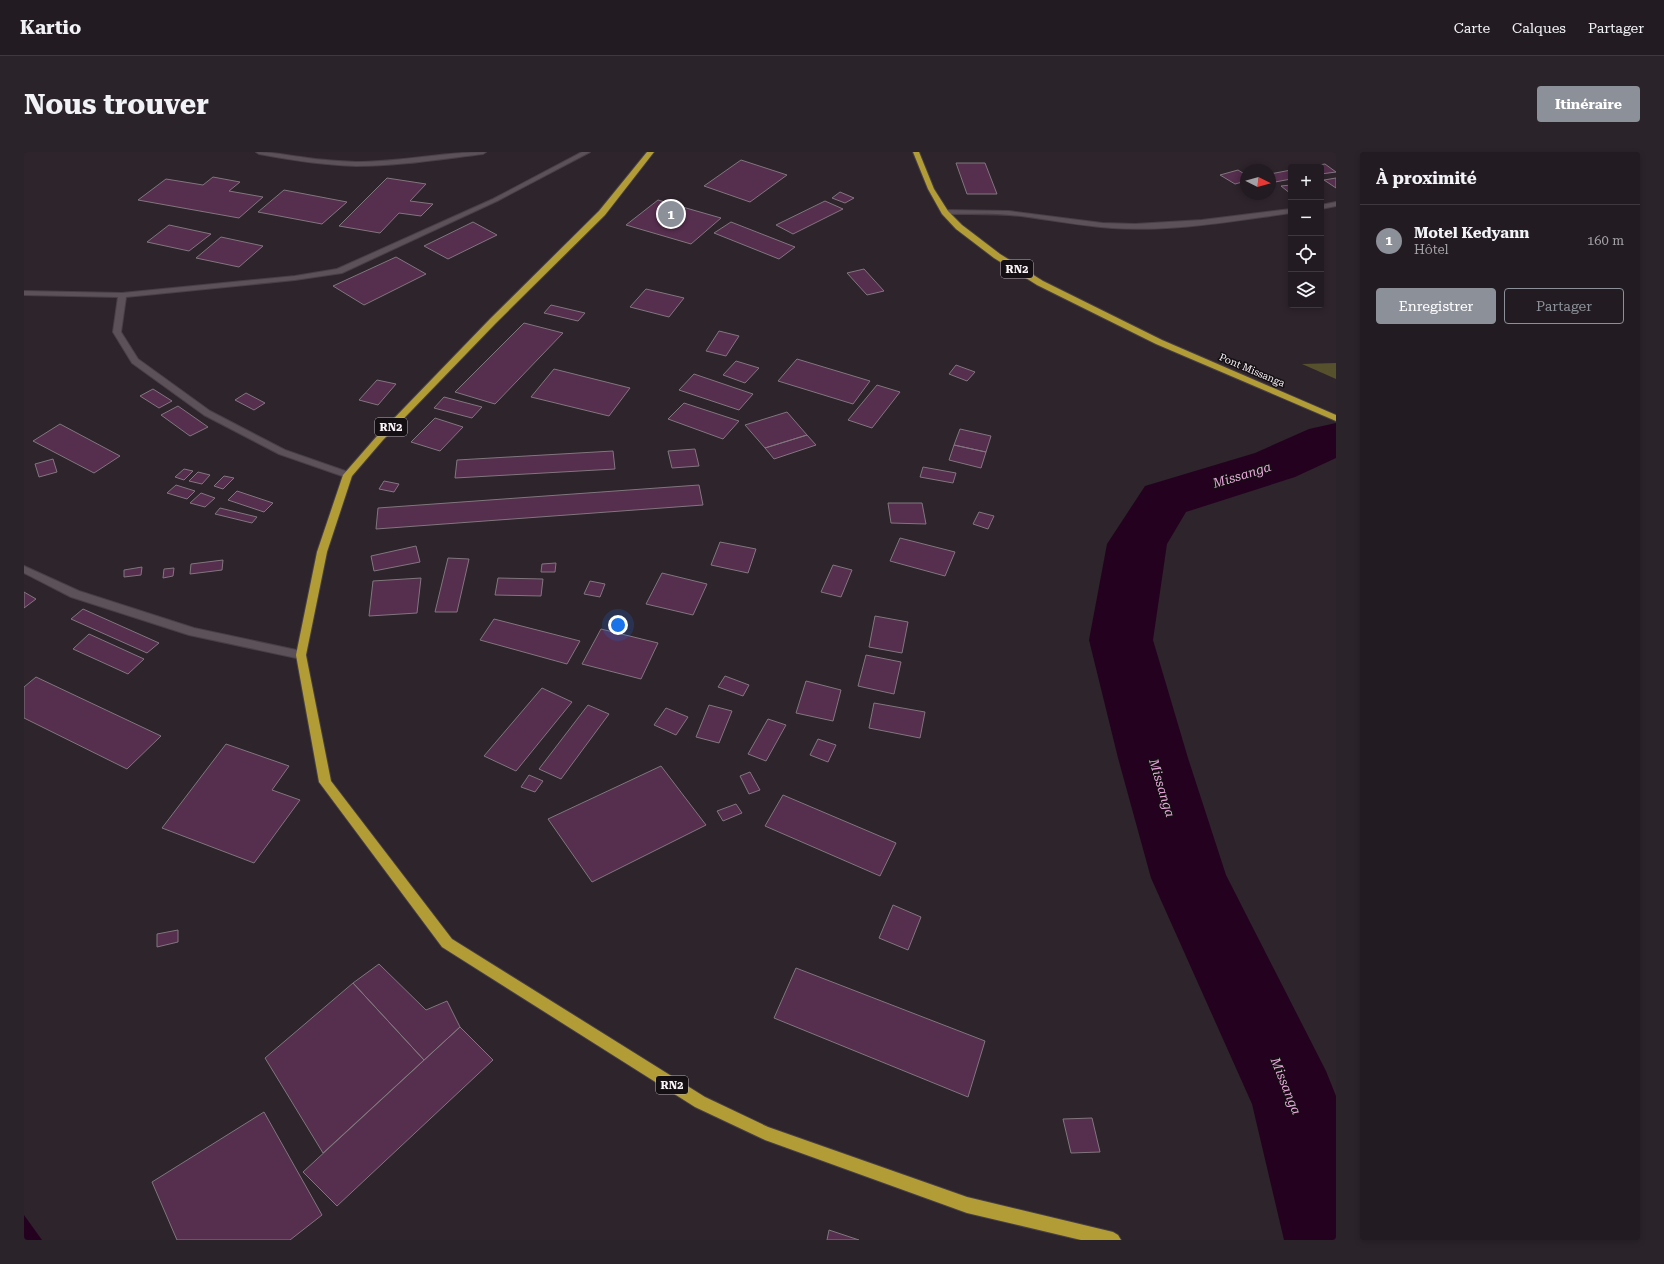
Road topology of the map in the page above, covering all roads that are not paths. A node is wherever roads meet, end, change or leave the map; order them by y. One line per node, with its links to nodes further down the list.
1 (259, 152): 2 (street)
2 (483, 152)
3 (587, 152): 11 (street)
4 (651, 152): 13 (highway, RN2)
5 (916, 152): 9 (highway, RN2)
6 (1336, 204): 7 (street)
7 (1324, 206)
8 (1288, 211): 9 (street)
9 (945, 212): 12 (highway, Pont Missanga / RN2)
10 (24, 293): 11 (street)
11 (122, 295): 13 (street)
12 (1336, 418)
13 (348, 475): 15 (highway, RN2)
14 (24, 569): 15 (street)
15 (301, 655): 16 (highway, RN2)
16 (1113, 1240)

